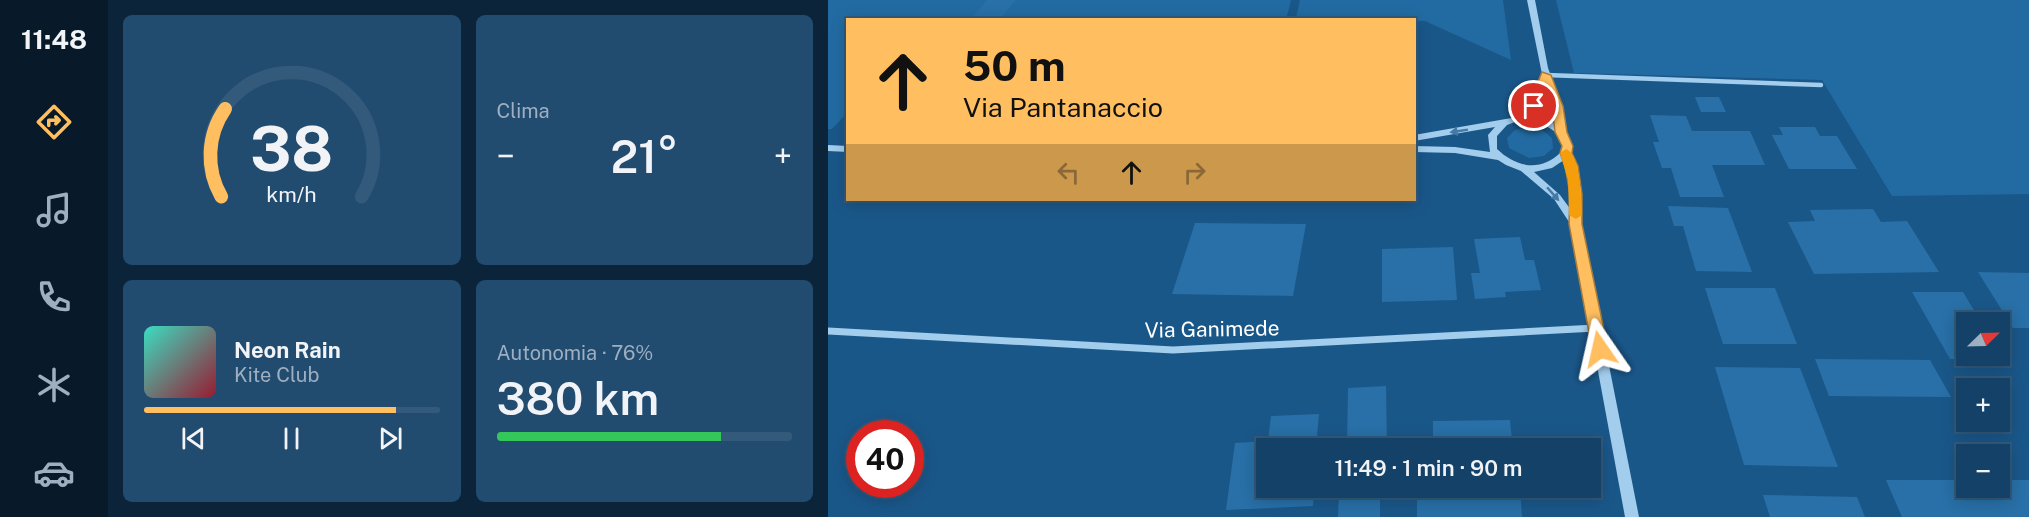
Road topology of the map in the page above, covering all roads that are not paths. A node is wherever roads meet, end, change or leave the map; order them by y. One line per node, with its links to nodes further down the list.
1 (1531, 0): 2 (street)
2 (1546, 75): 3 (street); 4 (street); 6 (street)
3 (1821, 85)
4 (1526, 118): 5 (street); 6 (street)
5 (1504, 123): 7 (street, one-way to 7); 12 (street)
6 (1561, 132): 11 (street)
7 (1416, 138)
8 (828, 148): 9 (street)
9 (846, 149)
10 (1416, 149): 12 (street)
11 (1566, 153): 13 (street); 14 (street)
12 (1499, 157): 13 (street)
13 (1525, 169): 14 (street, one-way to 14)
14 (1576, 224): 15 (street)
15 (1596, 328): 16 (street, Via Ganimede); 17 (street)
16 (828, 331)
17 (1632, 517)

